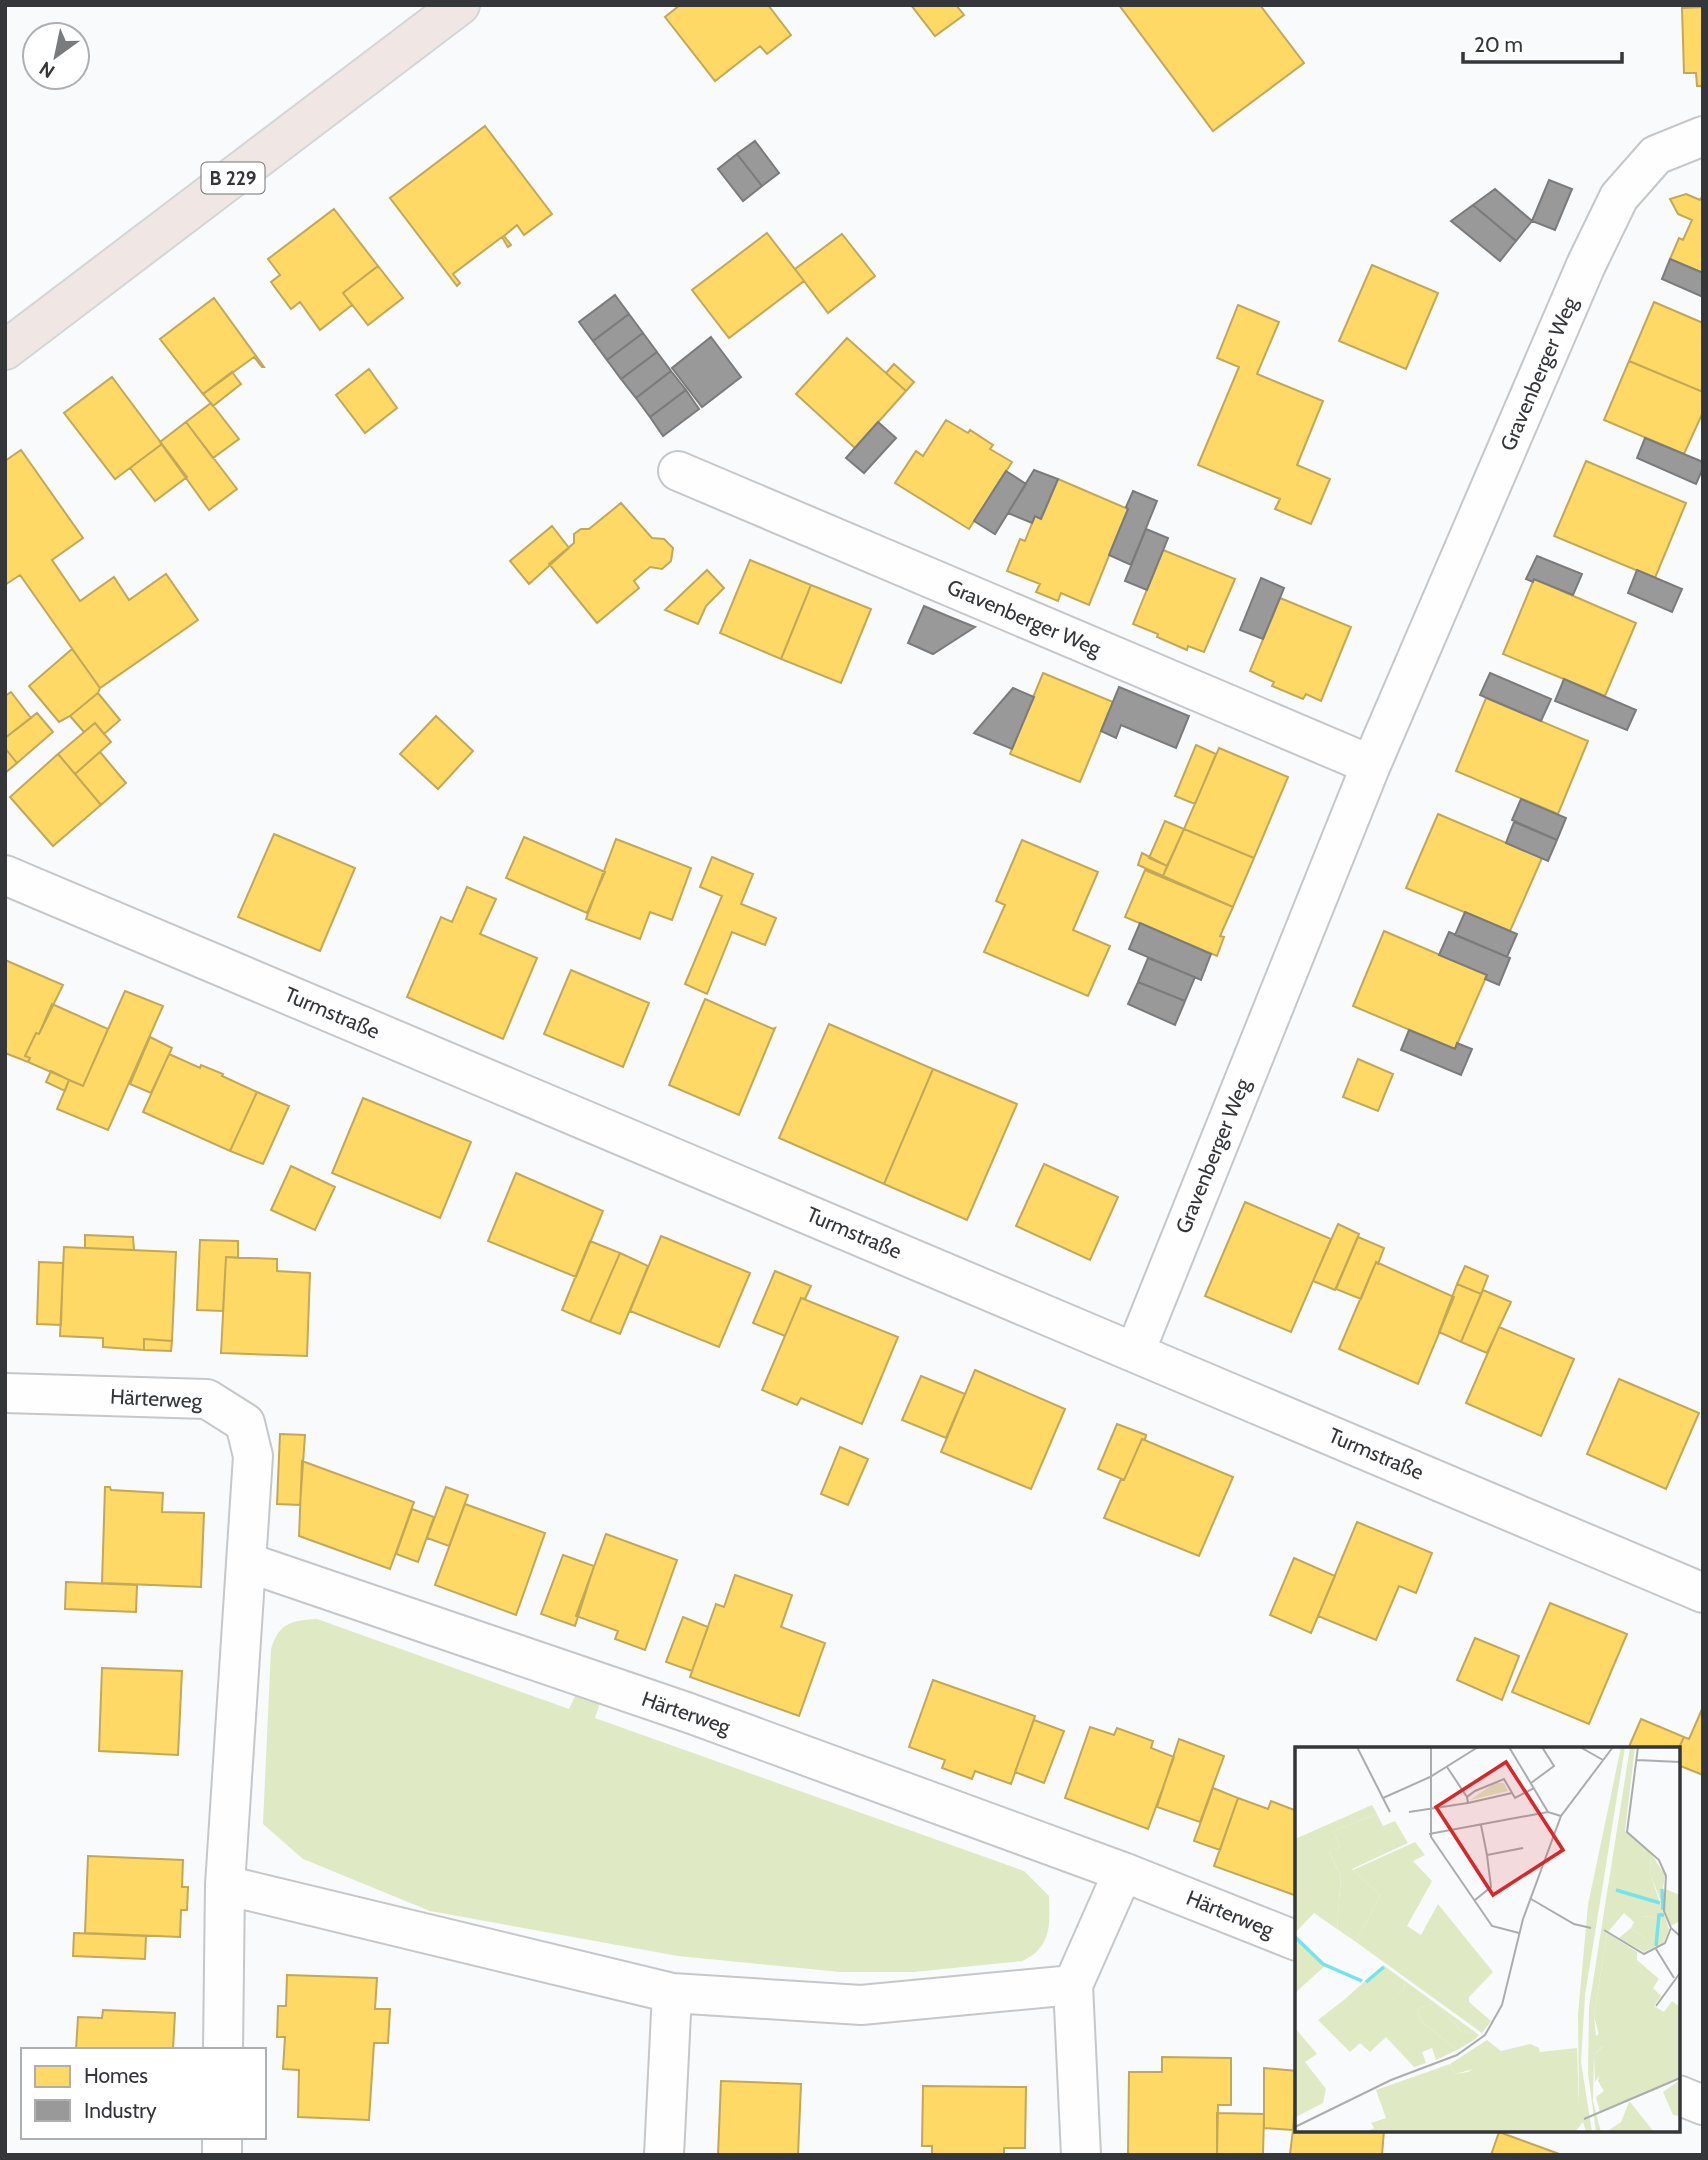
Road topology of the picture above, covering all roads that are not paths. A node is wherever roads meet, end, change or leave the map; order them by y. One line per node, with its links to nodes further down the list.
1 (460, 5): 3 (main road, B 229)
2 (1703, 136): 5 (street, Gravenberger Weg)
3 (5, 350)
4 (678, 471): 5 (street, Gravenberger Weg)
5 (1371, 765): 7 (street, Gravenberger Weg)
6 (5, 874): 7 (street, Turmstraße)
7 (1135, 1352): 10 (street, Turmstraße)
8 (5, 1393): 9 (street, Härterweg)
9 (246, 1562): 11 (street, Härterweg); 12 (street, Härterweg)
10 (1703, 1593)
11 (1123, 1872): 13 (street, Härterweg); 14 (street)
12 (225, 1885): 15 (street); 16 (street, Härterweg)
13 (1295, 1940)
14 (1073, 1985): 15 (street); 20 (street)
15 (672, 1993): 19 (street)
16 (223, 2048)
17 (1680, 2096): 18 (street)
18 (1703, 2105)
19 (664, 2155)
20 (1081, 2155)

